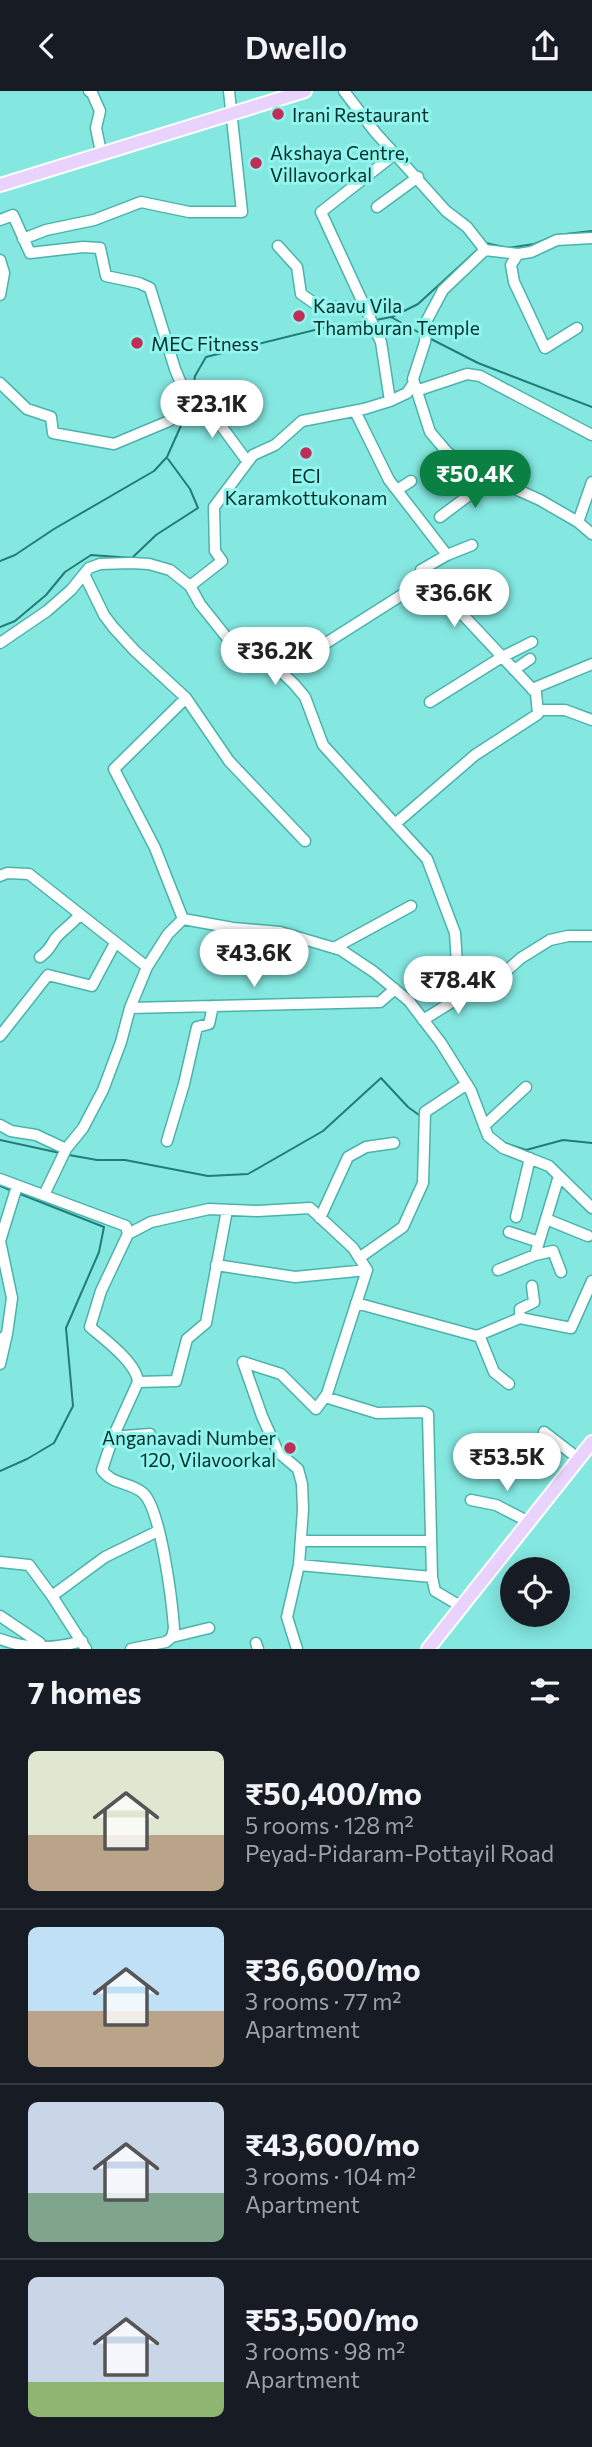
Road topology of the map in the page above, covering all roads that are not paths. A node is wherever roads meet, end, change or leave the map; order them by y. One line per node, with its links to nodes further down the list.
1 (89, 91): 6 (street)
2 (229, 91): 5 (street)
3 (305, 91): 5 (main road)
4 (344, 91): 7 (street)
5 (232, 112): 6 (main road); 13 (street)
6 (101, 152): 9 (main road)
7 (395, 154): 8 (street); 19 (street)
8 (418, 177): 10 (street); 15 (street)
9 (0, 185)
10 (377, 207)
11 (0, 220): 13 (street)
12 (592, 238): 16 (street)
13 (23, 239): 24 (street)
14 (278, 246): 19 (street)
15 (485, 250): 16 (street); 22 (street)
16 (517, 254): 20 (street)
17 (0, 260): 18 (street)
18 (0, 295)
19 (368, 317): 23 (street)
20 (577, 328)
21 (0, 383): 24 (street)
22 (415, 388): 23 (street); 26 (street); 28 (street)
23 (390, 401): 25 (street)
24 (190, 405): 27 (street)
25 (355, 411): 27 (street); 31 (street)
26 (592, 435)
27 (247, 461): 39 (street)
28 (492, 478): 32 (street); 33 (street)
29 (411, 481): 31 (street)
30 (592, 482): 33 (street)
31 (397, 490): 36 (street)
32 (440, 517)
33 (578, 522): 34 (street)
34 (592, 534)
35 (472, 545): 36 (street)
36 (447, 555): 38 (street)
37 (84, 574): 39 (street); 41 (street); 48 (street)
38 (428, 579): 42 (street); 43 (street)
39 (190, 586): 52 (street)
40 (532, 642): 43 (street)
41 (0, 643)
42 (323, 645)
43 (502, 657): 46 (street); 49 (street)
44 (530, 659): 46 (street)
45 (592, 664): 47 (street)
46 (514, 670): 47 (street)
47 (532, 689): 50 (street)
48 (186, 698): 53 (street); 57 (street)
49 (430, 702)
50 (538, 710): 51 (street); 52 (street)
51 (592, 720)
52 (395, 824): 63 (street)
53 (305, 841)
54 (0, 876): 56 (street)
55 (411, 906): 60 (street)
56 (80, 914): 59 (street); 61 (street)
57 (183, 919): 60 (street); 62 (street)
58 (592, 936): 63 (street)
59 (116, 943): 62 (street); 68 (street)
60 (334, 948): 64 (street)
61 (40, 957)
62 (147, 967): 66 (street)
63 (476, 987): 67 (street)
64 (395, 989): 65 (street); 67 (street)
65 (213, 1006): 66 (street); 73 (street)
66 (130, 1007): 75 (street)
67 (423, 1020): 69 (street)
68 (0, 1036)
69 (467, 1084): 72 (street); 91 (street)
70 (526, 1087): 72 (street)
71 (0, 1125): 75 (street)
72 (484, 1126): 76 (street)
73 (167, 1141)
74 (394, 1143): 84 (street)
75 (65, 1152): 80 (street)
76 (530, 1158): 77 (street); 83 (street)
77 (559, 1176): 81 (street); 85 (street)
78 (0, 1178): 79 (street)
79 (16, 1190): 80 (street); 101 (street)
80 (44, 1195): 87 (street)
81 (592, 1208)
82 (226, 1210): 84 (street); 87 (street); 92 (street)
83 (516, 1217)
84 (320, 1218): 91 (street)
85 (546, 1219): 88 (street); 89 (street)
86 (509, 1232): 89 (street)
87 (128, 1234): 103 (street)
88 (588, 1235)
89 (539, 1242): 90 (street)
90 (535, 1255): 94 (street); 95 (street)
91 (359, 1258): 93 (street)
92 (216, 1265): 93 (street); 103 (street)
93 (367, 1270): 98 (street)
94 (498, 1270)
95 (561, 1272)
96 (592, 1281): 99 (street)
97 (533, 1286): 99 (street)
98 (356, 1303): 100 (street); 105 (street)
99 (520, 1318): 100 (street)
100 (479, 1335): 104 (street)
101 (4, 1337): 102 (street)
102 (0, 1364)
103 (138, 1382): 108 (street)
104 (509, 1384)
105 (325, 1397): 114 (street); 115 (street)
106 (544, 1432): 110 (street)
107 (150, 1434): 108 (street)
108 (113, 1437): 113 (street)
109 (592, 1441): 110 (main road)
110 (579, 1459): 112 (main road)
111 (471, 1500): 112 (street)
112 (529, 1522): 120 (main road)
113 (158, 1531): 119 (street); 123 (street)
114 (302, 1541): 115 (street); 117 (street)
115 (431, 1541): 118 (street)
116 (0, 1562): 119 (street)
117 (299, 1565): 118 (street); 128 (street)
118 (432, 1577): 120 (street)
119 (52, 1596): 125 (street)
120 (462, 1607): 129 (main road)
121 (0, 1616): 126 (street)
122 (209, 1628): 123 (street)
123 (172, 1637): 127 (street)
124 (0, 1639): 126 (street)
125 (84, 1645): 126 (street)
126 (50, 1647)
127 (131, 1649)
128 (297, 1649)
129 (428, 1649)

